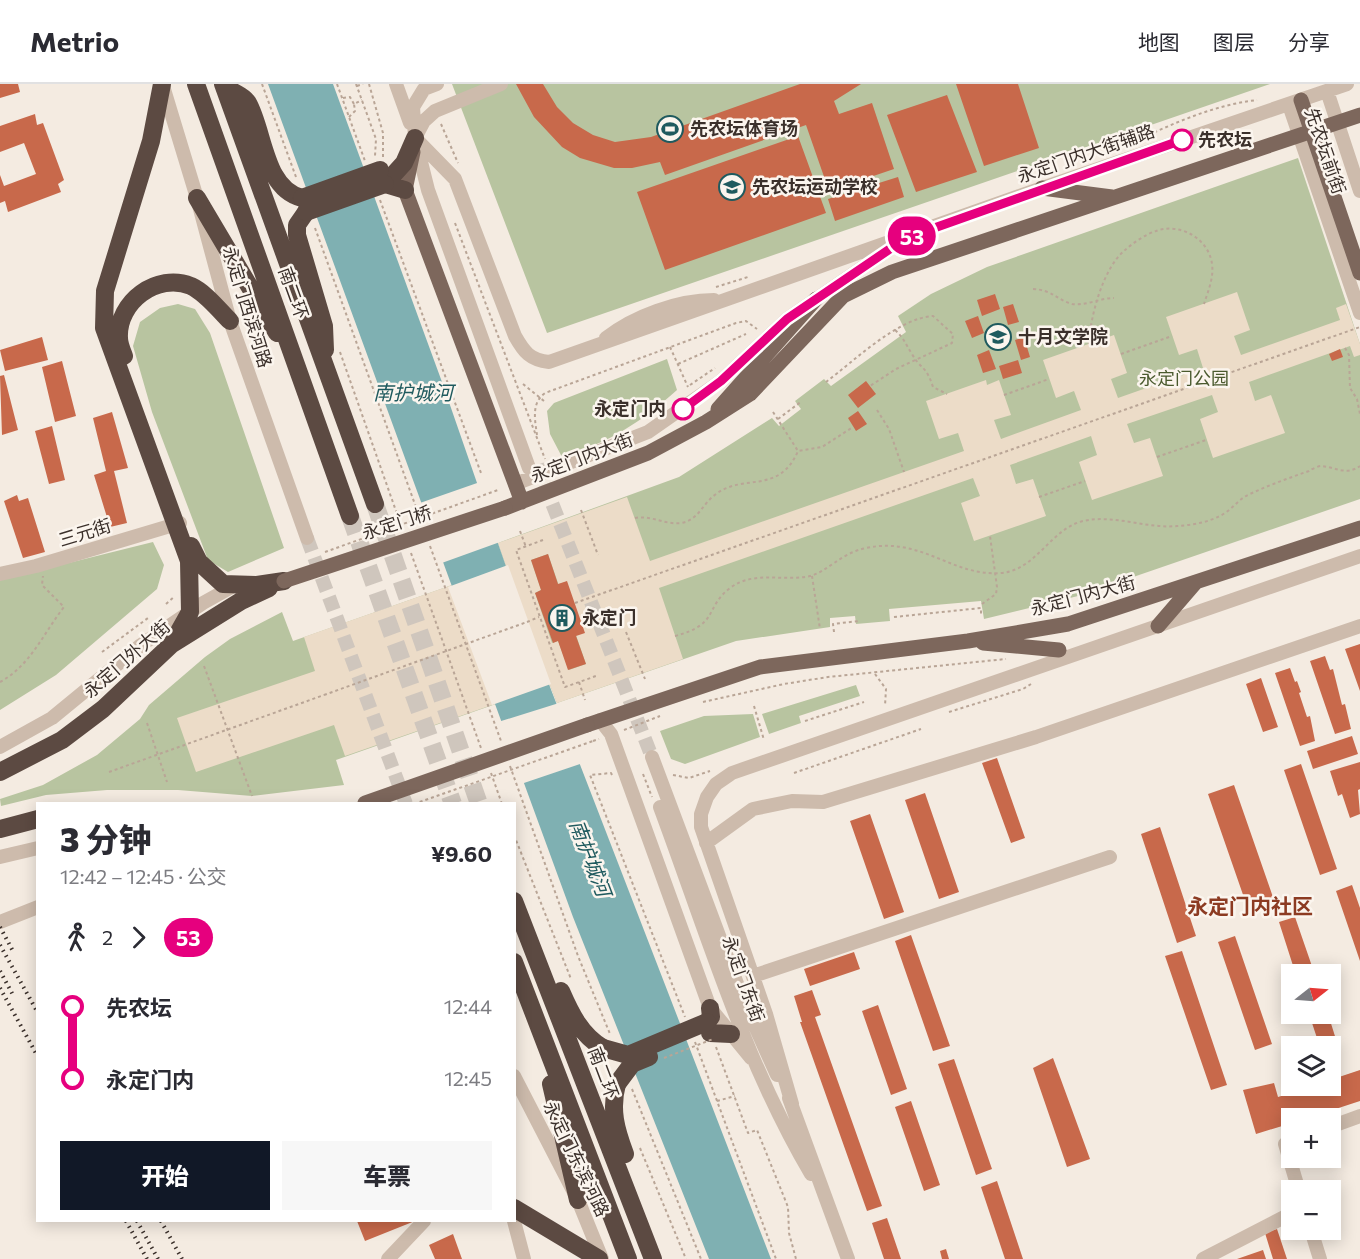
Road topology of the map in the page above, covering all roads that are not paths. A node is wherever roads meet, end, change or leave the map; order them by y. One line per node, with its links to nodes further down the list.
1 (162, 84): 18 (street, 永定门西滨河路); 35 (highway)
2 (196, 84): 28 (highway, 南二环)
3 (396, 84): 13 (street)
4 (437, 84): 13 (street)
5 (501, 84): 13 (street)
6 (1347, 84): 8 (street, 永定门内大街辅路)
7 (224, 86): 20 (highway); 27 (highway, 南二环)
8 (1327, 91): 9 (street, 永定门内大街辅路); 11 (street, 先农坛前街)
9 (1300, 100): 12 (main road, 先农坛前街); 12 (street, 先农坛前街); 15 (street, 永定门内大街辅路)
10 (1360, 115): 11 (main road, 永定门内大街)
11 (1337, 123): 12 (main road, 永定门内大街); 17 (street, 先农坛前街)
12 (1311, 132): 19 (main road, 永定门内大街); 22 (main road, 先农坛前街); 23 (main road, 先农坛前街); 25 (street, 先农坛前街)
13 (415, 138): 14 (highway); 16 (main road); 21 (street); 30 (street)
14 (377, 178): 16 (highway); 20 (highway, bridge)
15 (1042, 188): 19 (main road); 21 (street, 永定门内大街辅路)
16 (405, 190): 31 (main road)
17 (1360, 192)
18 (197, 198): 26 (street, 永定门西滨河路); 28 (highway)
19 (1118, 198): 29 (main road, 永定门内大街)
20 (304, 203): 27 (highway)
21 (906, 238): 24 (street)
22 (1360, 242)
23 (1360, 273)
24 (816, 299): 29 (main road); 31 (street)
25 (1360, 313)
26 (230, 321): 35 (highway); 37 (street, 永定门西滨河路)
27 (324, 364): 33 (highway, 南二环)
28 (298, 369): 34 (highway, 南二环)
29 (706, 422): 32 (main road, 永定门内大街)
30 (537, 465)
31 (515, 484): 32 (main road)
32 (522, 502): 40 (main road, 永定门桥, bridge)
33 (375, 504)
34 (350, 516)
35 (178, 524): 39 (street, 三元街); 42 (highway); 43 (highway)
36 (1360, 528): 41 (main road, 永定门内大街)
37 (307, 538)
38 (1360, 556): 44 (street)
39 (0, 574)
40 (284, 581): 42 (highway); 48 (highway, 永定门外大街)
41 (1195, 583): 44 (main road); 47 (main road, 永定门内大街)
42 (237, 584): 43 (street, 永定门外大街)
43 (190, 612): 48 (highway); 51 (street, 永定门外大街)
44 (1158, 626): 46 (street)
45 (1360, 626): 56 (street)
46 (1110, 640): 49 (street); 56 (street)
47 (968, 641): 49 (main road); 50 (main road, 永定门内大街)
48 (172, 644): 52 (highway, 永定门外大街)
49 (1059, 650)
50 (593, 723): 53 (main road, bridge); 67 (street)
51 (0, 747)
52 (0, 772)
53 (368, 802)
54 (36, 820): 55 (highway)
55 (0, 829)
56 (706, 843): 65 (street)
57 (36, 849): 59 (street)
58 (1110, 857): 65 (street)
59 (0, 858)
60 (516, 906): 63 (highway, 南二环)
61 (36, 908): 62 (street)
62 (0, 922)
63 (529, 942): 67 (highway, bridge); 80 (highway, 南二环)
64 (516, 967): 66 (highway)
65 (753, 976): 70 (street)
66 (536, 1018): 73 (highway); 84 (highway)
67 (714, 1027): 68 (street); 80 (highway, bridge)
68 (755, 1062): 70 (street, 永定门东街); 74 (street, 永定门东街)
69 (516, 1080): 73 (street, 永定门东滨河路)
70 (792, 1104): 74 (street, 永定门东街)
71 (1360, 1116): 72 (street)
72 (1341, 1123)
73 (578, 1200): 83 (street, 永定门东滨河路)
74 (828, 1202): 85 (street, 永定门东街)
75 (516, 1209): 83 (highway)
76 (1281, 1219): 86 (street)
77 (423, 1222): 81 (street)
78 (514, 1222): 82 (street)
79 (1314, 1240): 87 (street)
80 (650, 1251)
81 (388, 1259)
82 (524, 1259)
83 (601, 1259)
84 (628, 1259)
85 (848, 1259)
86 (1203, 1259)
87 (1320, 1259)

